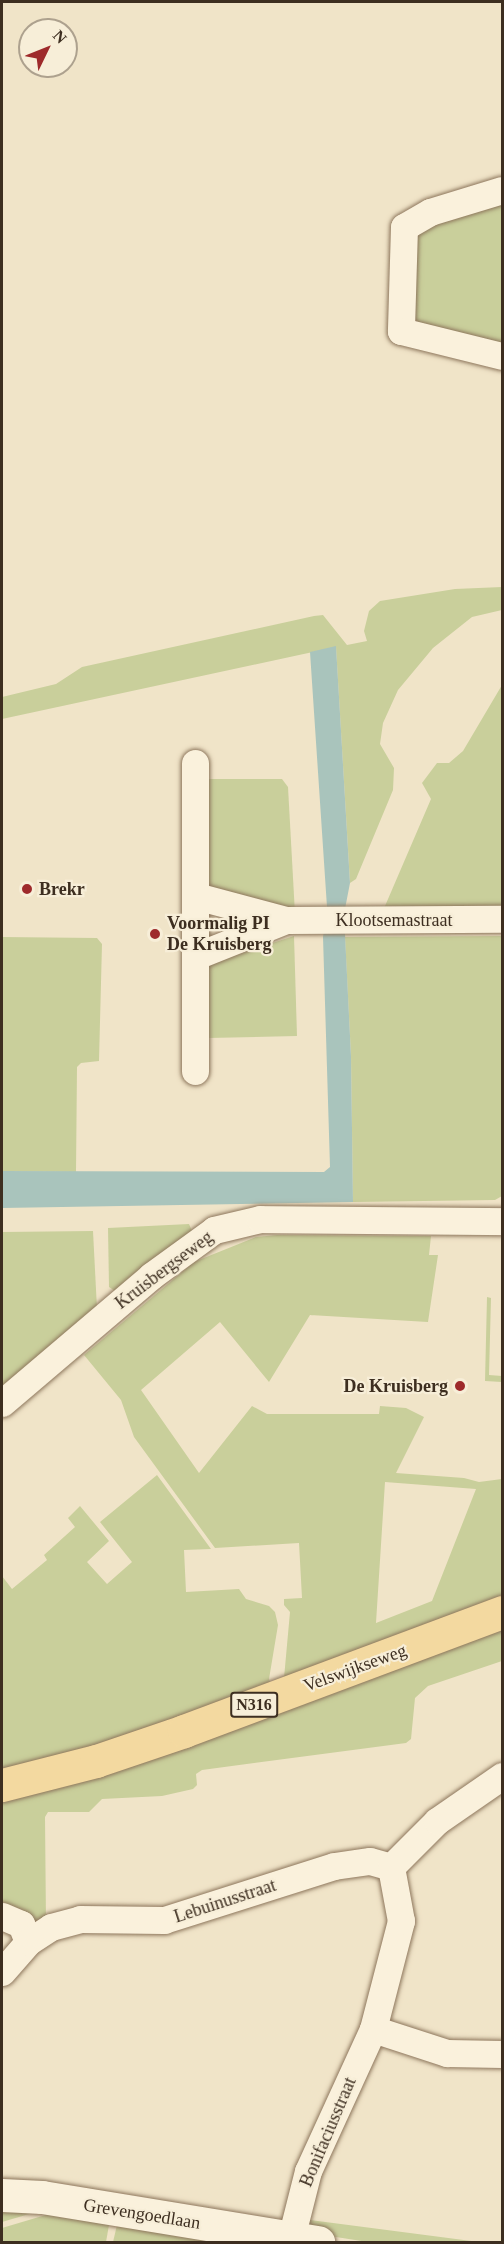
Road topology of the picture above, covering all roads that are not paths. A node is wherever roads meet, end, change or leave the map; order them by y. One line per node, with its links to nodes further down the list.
1 (502, 190): 2 (street)
2 (502, 356)
3 (195, 763): 4 (street)
4 (196, 896): 6 (street, Klootsemastraat); 7 (street)
5 (502, 919): 6 (street, Klootsemastraat)
6 (286, 920): 7 (street, Klootsemastraat)
7 (196, 956): 8 (street)
8 (195, 1071)
9 (502, 1221): 10 (street, Kruisbergseweg)
10 (2, 1403)
11 (502, 1612): 13 (main road, Velswijkseweg / N316)
12 (502, 1776): 14 (street)
13 (2, 1785)
14 (391, 1867): 16 (street, Lebuinusstraat); 18 (street, Bonifaciusstraat)
15 (2, 1916): 16 (street)
16 (27, 1942): 17 (street, Lebuinusstraat)
17 (2, 1972)
18 (373, 2030): 19 (street); 21 (street, Bonifaciusstraat)
19 (502, 2054)
20 (2, 2195): 21 (street, Grevengoedlaan)
21 (300, 2241)

